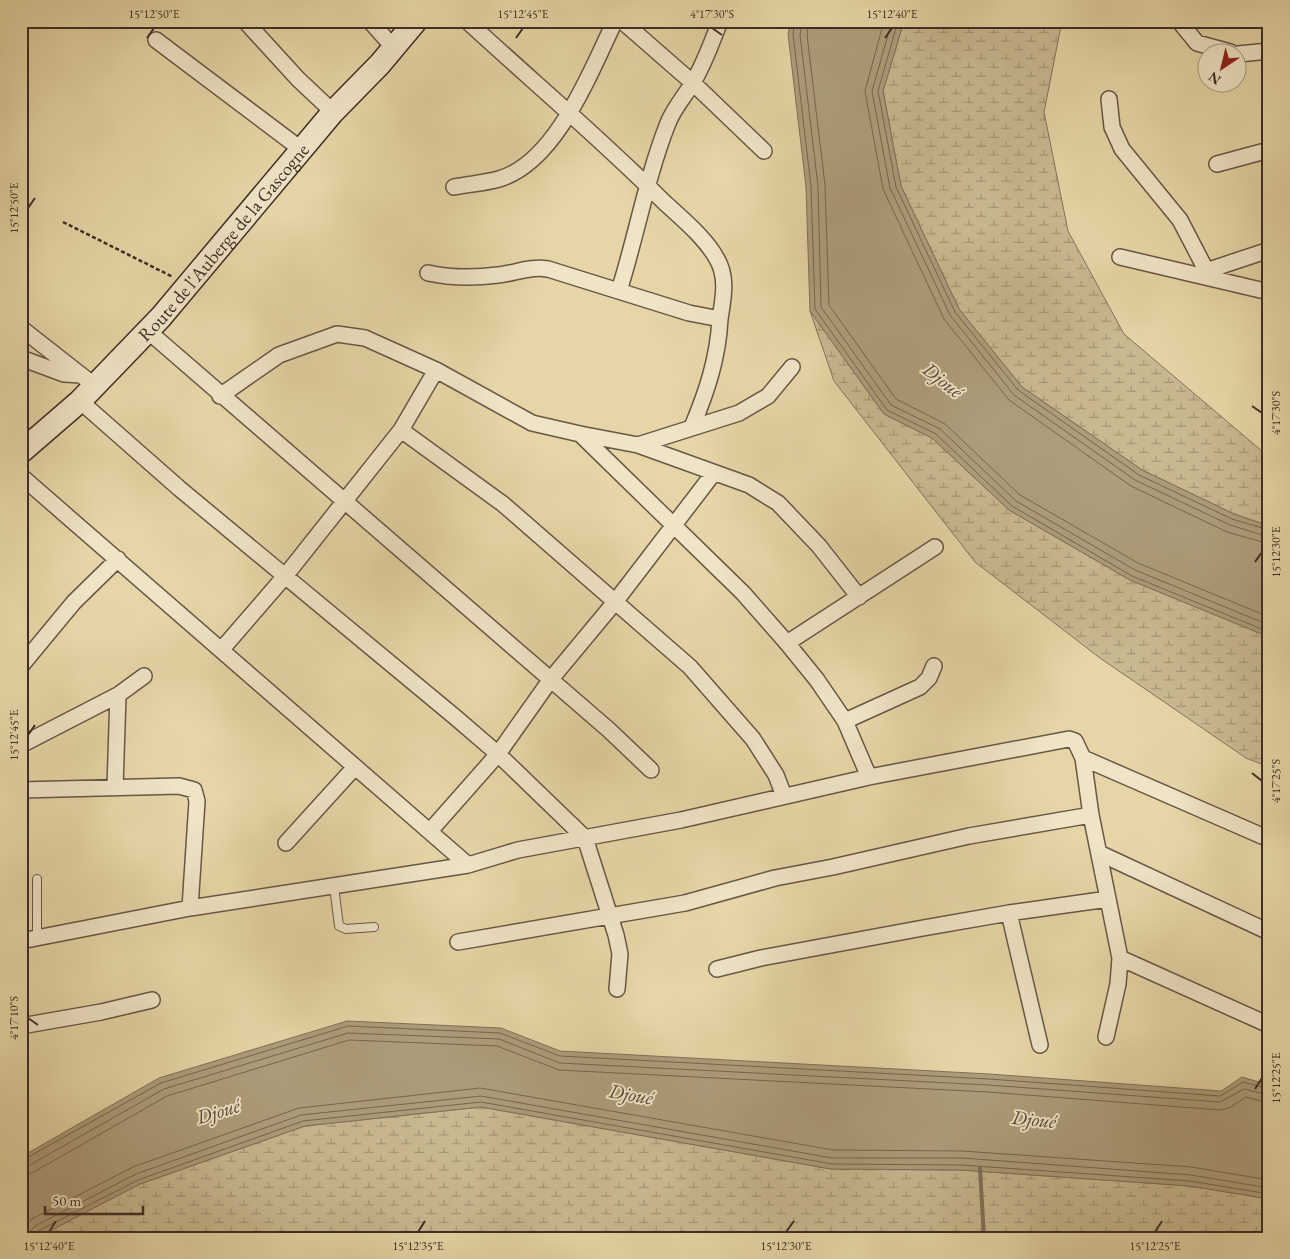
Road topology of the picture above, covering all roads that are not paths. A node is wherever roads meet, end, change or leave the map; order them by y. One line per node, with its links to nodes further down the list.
1 (245, 21): 16 (street)
2 (370, 21): 11 (street)
3 (416, 21): 11 (street, Route de l'Auberge de la Gascogne)
4 (467, 21): 17 (street)
5 (615, 21): 17 (street)
6 (622, 21): 14 (street)
7 (720, 21): 14 (street)
8 (1179, 21): 10 (street)
9 (156, 40): 18 (street)
10 (1198, 43)
11 (393, 47): 16 (street, Route de l'Auberge de la Gascogne)
12 (1269, 51): 13 (street)
13 (1248, 53)
14 (693, 83): 20 (street); 22 (street)
15 (1109, 99): 26 (street)
16 (333, 112): 18 (street, Route de l'Auberge de la Gascogne)
17 (569, 112): 22 (street); 23 (street)
18 (302, 150): 32 (street, Route de l'Auberge de la Gascogne)
19 (1269, 150): 21 (street)
20 (764, 151)
21 (1218, 164)
22 (649, 186): 28 (street); 30 (street)
23 (454, 187)
24 (1269, 250): 26 (street)
25 (1120, 256): 26 (street)
26 (1201, 272): 29 (street)
27 (428, 273): 28 (street)
28 (618, 292): 30 (street)
29 (1269, 292)
30 (720, 319): 38 (street)
31 (21, 328): 36 (street)
32 (148, 331): 36 (street, Route de l'Auberge de la Gascogne); 37 (street)
33 (21, 358): 36 (street)
34 (792, 367): 38 (street)
35 (436, 370): 37 (street); 39 (street); 40 (street)
36 (85, 387): 42 (street, Route de l'Auberge de la Gascogne); 49 (street)
37 (220, 396): 45 (street)
38 (692, 427): 41 (street)
39 (401, 430): 45 (street); 51 (street)
40 (580, 434): 41 (street); 46 (street)
41 (638, 445): 43 (street)
42 (21, 452)
43 (713, 474): 46 (street); 50 (street)
44 (21, 476): 48 (street)
45 (344, 499): 49 (street); 57 (street)
46 (674, 526): 51 (street); 52 (street)
47 (935, 547): 50 (street)
48 (118, 559): 53 (street); 54 (street)
49 (286, 575): 53 (street); 61 (street)
50 (859, 597): 52 (street)
51 (615, 602): 57 (street); 68 (street)
52 (787, 644): 59 (street)
53 (222, 649): 63 (street)
54 (21, 666)
55 (934, 666): 59 (street)
56 (144, 676): 58 (street)
57 (551, 680): 61 (street); 64 (street)
58 (118, 696): 60 (street); 66 (street)
59 (845, 721): 65 (street)
60 (21, 745)
61 (498, 754): 70 (street); 71 (street)
62 (1083, 758): 65 (street); 69 (street); 72 (street)
63 (355, 767): 70 (street); 73 (street)
64 (651, 770)
65 (869, 777): 68 (street)
66 (115, 787): 67 (street); 79 (street)
67 (21, 790)
68 (784, 796): 71 (street)
69 (1091, 816): 74 (street); 81 (street)
70 (430, 831): 75 (street)
71 (585, 838): 75 (street); 81 (street)
72 (1269, 839)
73 (286, 844)
74 (1099, 853): 78 (street); 83 (street)
75 (468, 865): 77 (street)
76 (37, 879): 84 (lane)
77 (334, 886): 79 (street); 82 (lane)
78 (1108, 900): 80 (street); 87 (street)
79 (190, 908): 84 (street)
80 (1009, 913): 88 (street); 94 (street)
81 (611, 917): 86 (street); 89 (street)
82 (374, 927)
83 (1269, 932)
84 (36, 938): 85 (street)
85 (21, 941)
86 (458, 942)
87 (1120, 958): 91 (street); 93 (street)
88 (717, 969)
89 (617, 988)
90 (152, 1000): 92 (street)
91 (1269, 1025)
92 (21, 1026)
93 (1106, 1037)
94 (1040, 1045)

